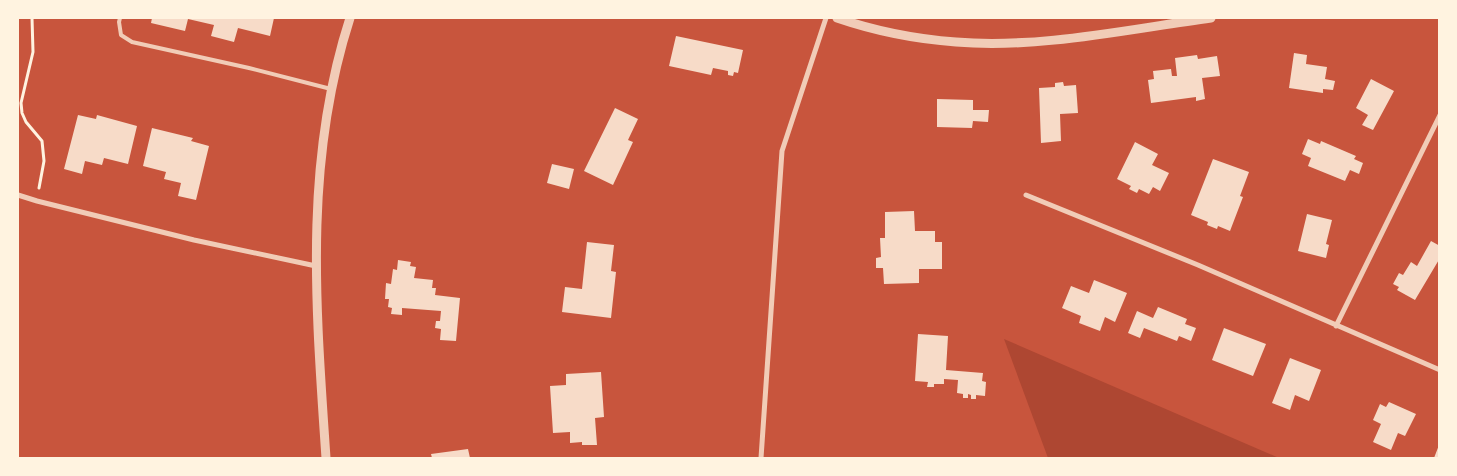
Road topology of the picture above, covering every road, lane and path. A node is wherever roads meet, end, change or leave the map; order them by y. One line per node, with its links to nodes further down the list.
1 (32, 18): 11 (path)
2 (120, 18): 7 (lane)
3 (350, 18): 7 (street)
4 (826, 18): 16 (street)
5 (837, 18): 6 (street)
6 (1211, 18)
7 (331, 89): 12 (street)
8 (1440, 115): 13 (street)
9 (18, 195): 11 (street)
10 (1026, 195): 13 (street)
11 (37, 201): 12 (street)
12 (316, 266): 15 (street)
13 (1336, 326): 14 (street)
14 (1440, 370)
15 (326, 458)
16 (761, 458)

